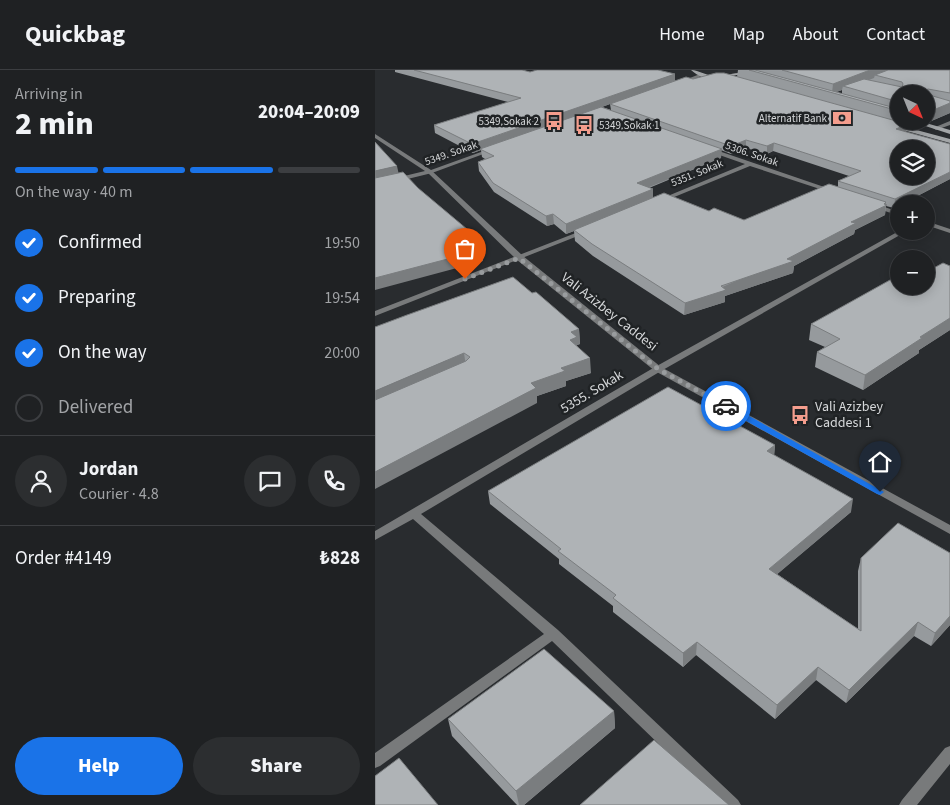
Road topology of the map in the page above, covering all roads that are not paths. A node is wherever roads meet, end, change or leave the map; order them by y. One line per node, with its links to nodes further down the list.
1 (693, 70): 3 (main road)
2 (741, 71): 4 (main road); 5 (main road)
3 (702, 75): 4 (main road); 7 (street)
4 (725, 77): 6 (main road)
5 (759, 77)
6 (742, 82)
7 (674, 85)
8 (950, 123): 10 (street)
9 (888, 124): 13 (main road)
10 (936, 128): 11 (main road)
11 (950, 132)
12 (375, 136): 17 (street, Vali Azizbey Caddesi)
13 (950, 141)
14 (502, 146): 17 (street, 5349. Sokak)
15 (703, 148): 16 (street, 5306. Sokak)
16 (749, 164): 19 (street, 5306. Sokak); 21 (street, 5351. Sokak)
17 (430, 172): 18 (street, 5349. Sokak); 27 (street, Vali Azizbey Caddesi)
18 (375, 185)
19 (843, 195)
20 (861, 201): 22 (street)
21 (648, 206)
22 (890, 211)
23 (935, 226): 25 (street)
24 (593, 228): 27 (street)
25 (950, 230)
26 (890, 239): 29 (street, 5355. Sokak)
27 (519, 258): 28 (street); 29 (street, Vali Azizbey Caddesi)
28 (375, 314)
29 (658, 369): 30 (street, 5355. Sokak); 31 (street, Vali Azizbey Caddesi)
30 (414, 514): 32 (street, 5355. Sokak); 33 (street)
31 (950, 530)
32 (375, 536)
33 (553, 634): 35 (street); 36 (street)
34 (950, 753): 37 (street)
35 (375, 761)
36 (733, 805)
37 (907, 805)

